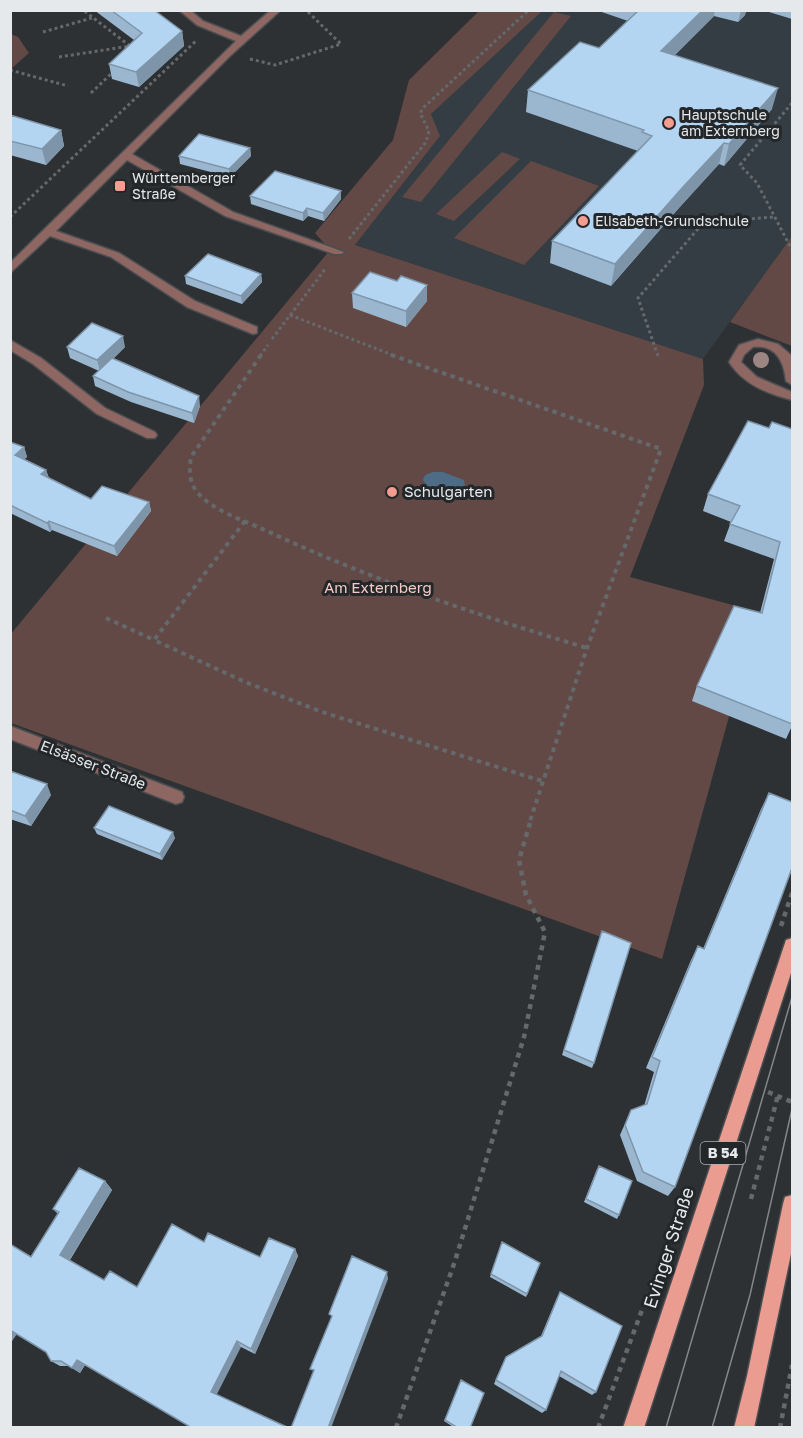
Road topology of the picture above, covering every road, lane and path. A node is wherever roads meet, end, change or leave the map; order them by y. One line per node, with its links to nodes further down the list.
1 (83, 10): 6 (path)
2 (183, 10): 7 (street)
3 (277, 10): 9 (street)
4 (306, 10): 13 (path)
5 (529, 10): 24 (path)
6 (92, 17): 8 (path); 10 (path)
7 (210, 27): 9 (street); 20 (path)
8 (43, 32)
9 (242, 40): 19 (street)
10 (130, 46): 11 (path); 12 (path)
11 (131, 55)
12 (59, 57)
13 (243, 57)
14 (10, 70): 16 (path)
15 (115, 70): 17 (path)
16 (68, 86)
17 (91, 93)
18 (792, 103): 21 (path)
19 (126, 155): 22 (street); 24 (street)
20 (10, 217)
21 (775, 217): 23 (path); 29 (path)
22 (49, 231): 25 (street); 27 (street)
23 (792, 250)
24 (338, 252): 26 (path)
25 (10, 270)
26 (290, 315): 33 (path); 36 (path)
27 (254, 330)
28 (10, 344): 32 (street)
29 (658, 356)
30 (792, 381): 31 (street)
31 (792, 396)
32 (151, 435)
33 (245, 520): 35 (path); 36 (path)
34 (106, 618): 35 (path)
35 (154, 640): 38 (path)
36 (587, 648): 38 (path)
37 (10, 732): 39 (street, Elsässer Straße)
38 (542, 781): 45 (path)
39 (176, 797)
40 (792, 946): 46 (main road, Evinger Straße / B 54)
41 (778, 1095): 42 (path)
42 (751, 1199)
43 (792, 1204): 47 (main road)
44 (792, 1365): 48 (path)
45 (396, 1428)
46 (633, 1428)
47 (744, 1428)
48 (780, 1428)

